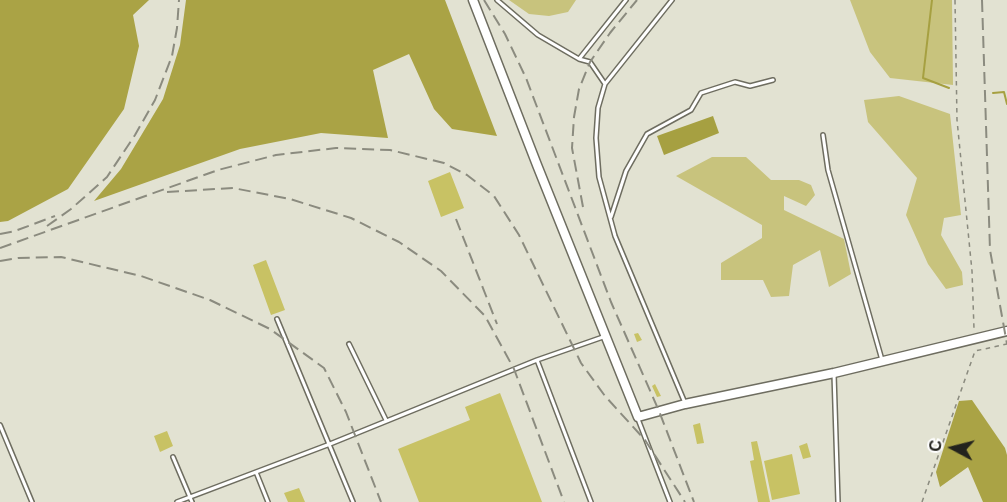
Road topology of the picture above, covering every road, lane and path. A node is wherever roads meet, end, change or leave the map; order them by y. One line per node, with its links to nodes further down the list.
1 (473, 0): 13 (street)
2 (497, 0): 6 (lane)
3 (626, 0): 6 (lane)
4 (672, 0): 8 (lane)
5 (955, 0): 14 (path)
6 (579, 59): 8 (lane)
7 (773, 80): 10 (lane)
8 (605, 84): 10 (lane)
9 (823, 135): 19 (lane)
10 (610, 218): 21 (lane)
11 (277, 319): 25 (lane)
12 (1007, 331): 14 (street)
13 (605, 336): 18 (lane); 22 (street)
14 (974, 339): 17 (path); 19 (street)
15 (349, 344): 23 (lane)
16 (1007, 344): 17 (path)
17 (975, 351): 37 (path)
18 (537, 360): 23 (lane); 34 (lane)
19 (882, 361): 20 (street)
20 (834, 373): 21 (street); 36 (lane)
21 (686, 404): 22 (street)
22 (638, 417): 35 (lane)
23 (386, 420): 25 (lane)
24 (0, 424): 29 (lane)
25 (330, 444): 27 (lane); 33 (lane)
26 (173, 457): 28 (lane)
27 (256, 472): 28 (lane); 32 (lane)
28 (190, 497): 30 (lane); 31 (lane)
29 (32, 502)
30 (177, 502)
31 (192, 502)
32 (268, 502)
33 (353, 502)
34 (591, 502)
35 (670, 502)
36 (838, 502)
37 (922, 502)

